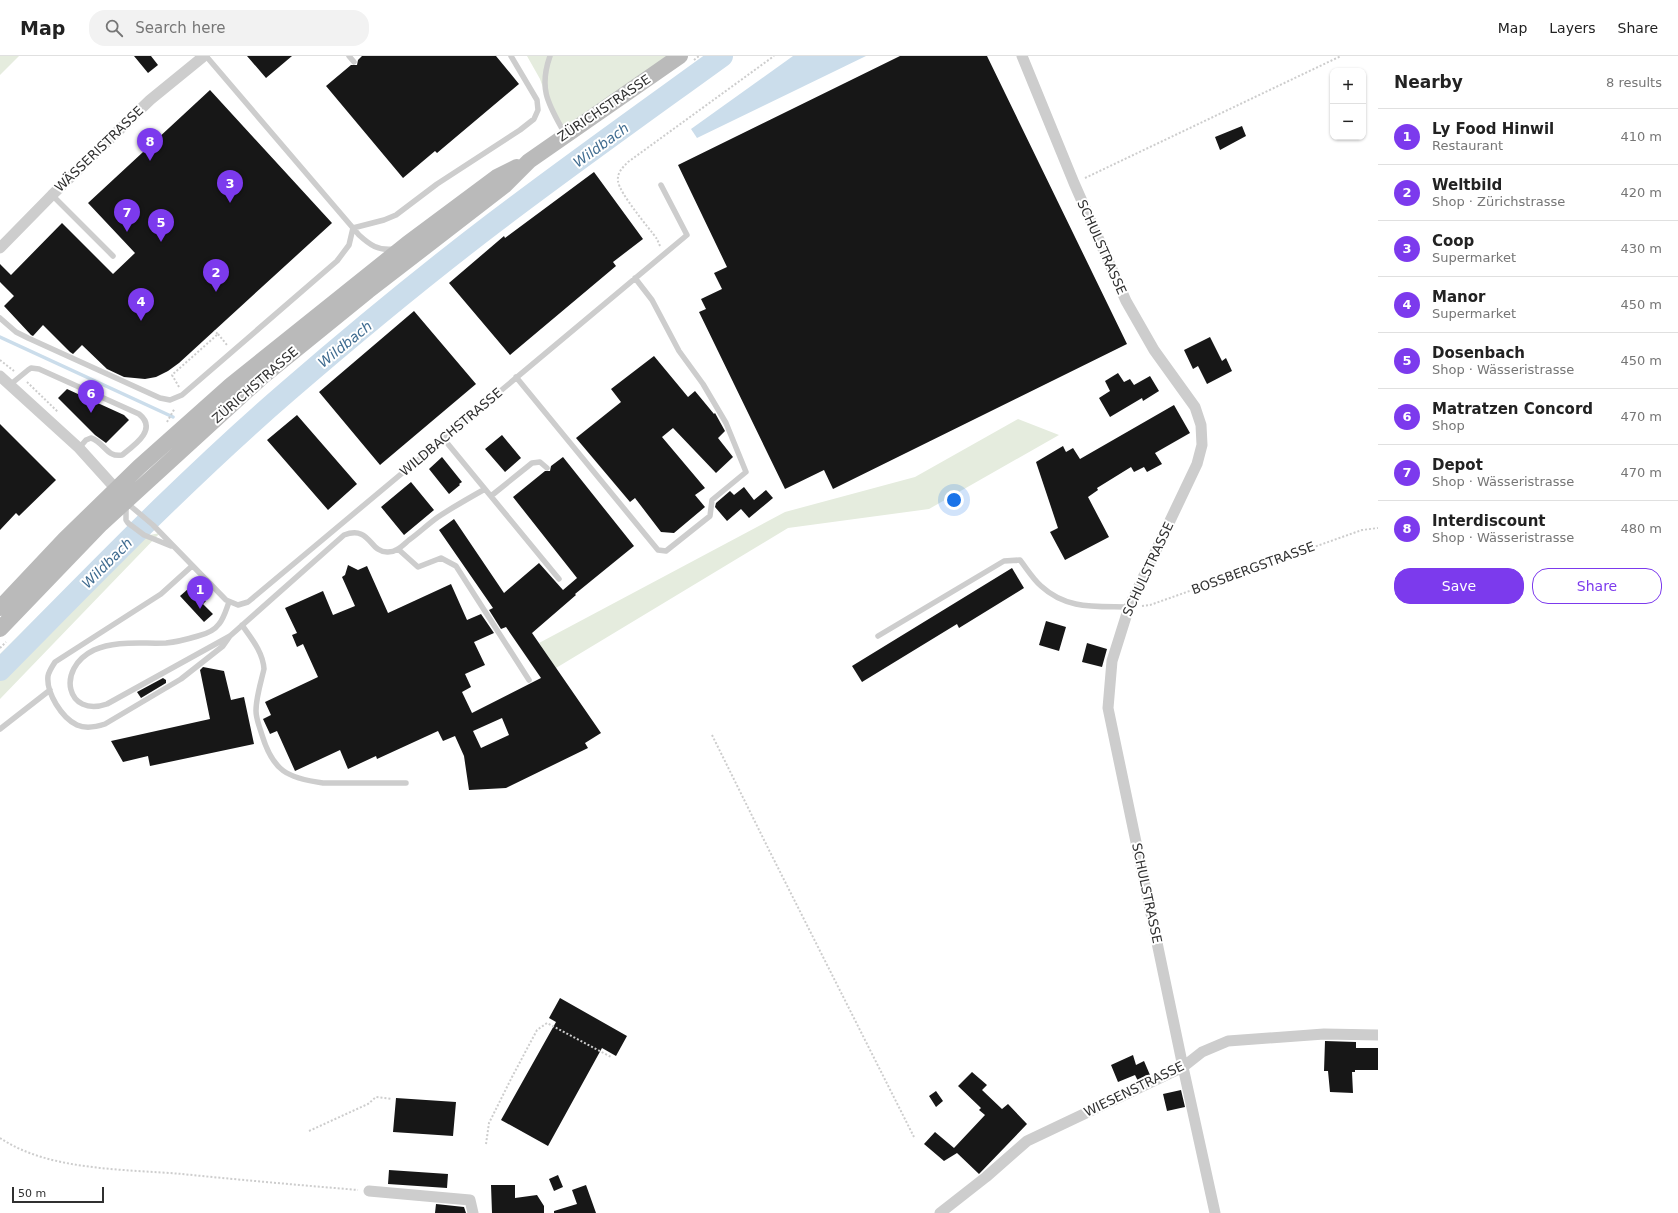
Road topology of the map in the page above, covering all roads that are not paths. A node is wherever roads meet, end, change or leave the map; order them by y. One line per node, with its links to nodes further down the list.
1 (205, 56): 11 (street, WÄSSERISTRASSE); 12 (lane)
2 (349, 56): 7 (lane)
3 (511, 56): 12 (lane)
4 (550, 56): 8 (lane)
5 (1022, 56): 32 (street, SCHULSTRASSE)
6 (686, 58): 8 (main road, ZÜRICHSTRASSE)
7 (354, 62)
8 (565, 134): 9 (main road, ZÜRICHSTRASSE)
9 (529, 161): 13 (main road, ZÜRICHSTRASSE); 25 (main road, ZÜRICHSTRASSE)
10 (661, 186): 16 (lane, WILDBACHSTRASSE)
11 (52, 195): 14 (street, WÄSSERISTRASSE); 15 (lane)
12 (353, 228): 13 (lane); 17 (lane)
13 (407, 244): 25 (main road, ZÜRICHSTRASSE)
14 (0, 248)
15 (113, 256)
16 (635, 278): 19 (lane, WILDBACHSTRASSE); 19 (lane)
17 (0, 318)
18 (0, 376): 20 (street)
19 (516, 377): 21 (lane, WILDBACHSTRASSE)
20 (11, 384): 22 (street); 22 (lane)
21 (443, 438): 24 (lane); 31 (lane, WILDBACHSTRASSE)
22 (79, 448): 25 (street)
23 (548, 468): 26 (lane)
24 (485, 489): 26 (lane); 28 (lane)
25 (121, 495): 27 (lane); 27 (lane); 33 (main road, ZÜRICHSTRASSE); 35 (main road, ZÜRICHSTRASSE)
26 (491, 496): 30 (lane)
27 (175, 547): 29 (lane)
28 (398, 549): 34 (lane); 38 (lane)
29 (192, 566): 31 (lane); 39 (lane)
30 (559, 579)
31 (229, 602): 36 (lane)
32 (1128, 607): 37 (lane); 43 (street, SCHULSTRASSE)
33 (0, 608)
34 (242, 625): 36 (lane); 41 (lane)
35 (6, 633)
36 (230, 636): 39 (lane)
37 (878, 636)
38 (529, 680)
39 (50, 690): 40 (lane)
40 (0, 729)
41 (406, 783)
42 (1378, 1034): 43 (street, WIESENSTRASSE)
43 (1183, 1067): 46 (street, WIESENSTRASSE); 47 (street, SCHULSTRASSE)
44 (369, 1191): 45 (street)
45 (473, 1213)
46 (940, 1213)
47 (1215, 1213)

